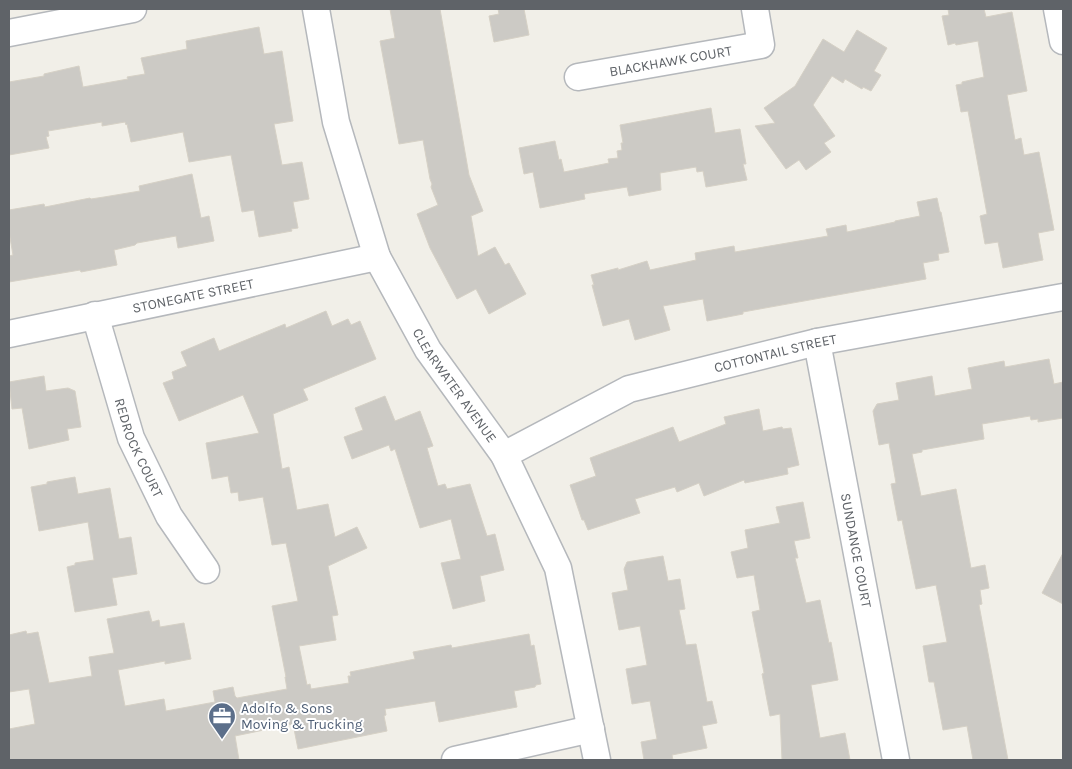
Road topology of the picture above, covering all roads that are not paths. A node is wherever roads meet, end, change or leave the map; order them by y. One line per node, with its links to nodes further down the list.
1 (133, 9): 5 (street)
2 (316, 9): 8 (street, CLEARWATER AVENUE)
3 (754, 9): 7 (street, BLACKHAWK COURT)
4 (1057, 9): 6 (street)
5 (9, 33)
6 (1063, 41)
7 (578, 77)
8 (377, 256): 10 (street, STONEGATE STREET); 13 (street, CLEARWATER AVENUE)
9 (1063, 297): 12 (street, COTTONTAIL STREET)
10 (95, 315): 11 (street, STONEGATE STREET); 14 (street, REDROCK COURT)
11 (9, 334)
12 (817, 342): 13 (street, COTTONTAIL STREET); 18 (street, SUNDANCE COURT)
13 (504, 455): 15 (street, CLEARWATER AVENUE)
14 (206, 570)
15 (591, 729): 16 (street); 17 (street, CLEARWATER AVENUE)
16 (455, 760)
17 (597, 760)
18 (896, 760)

